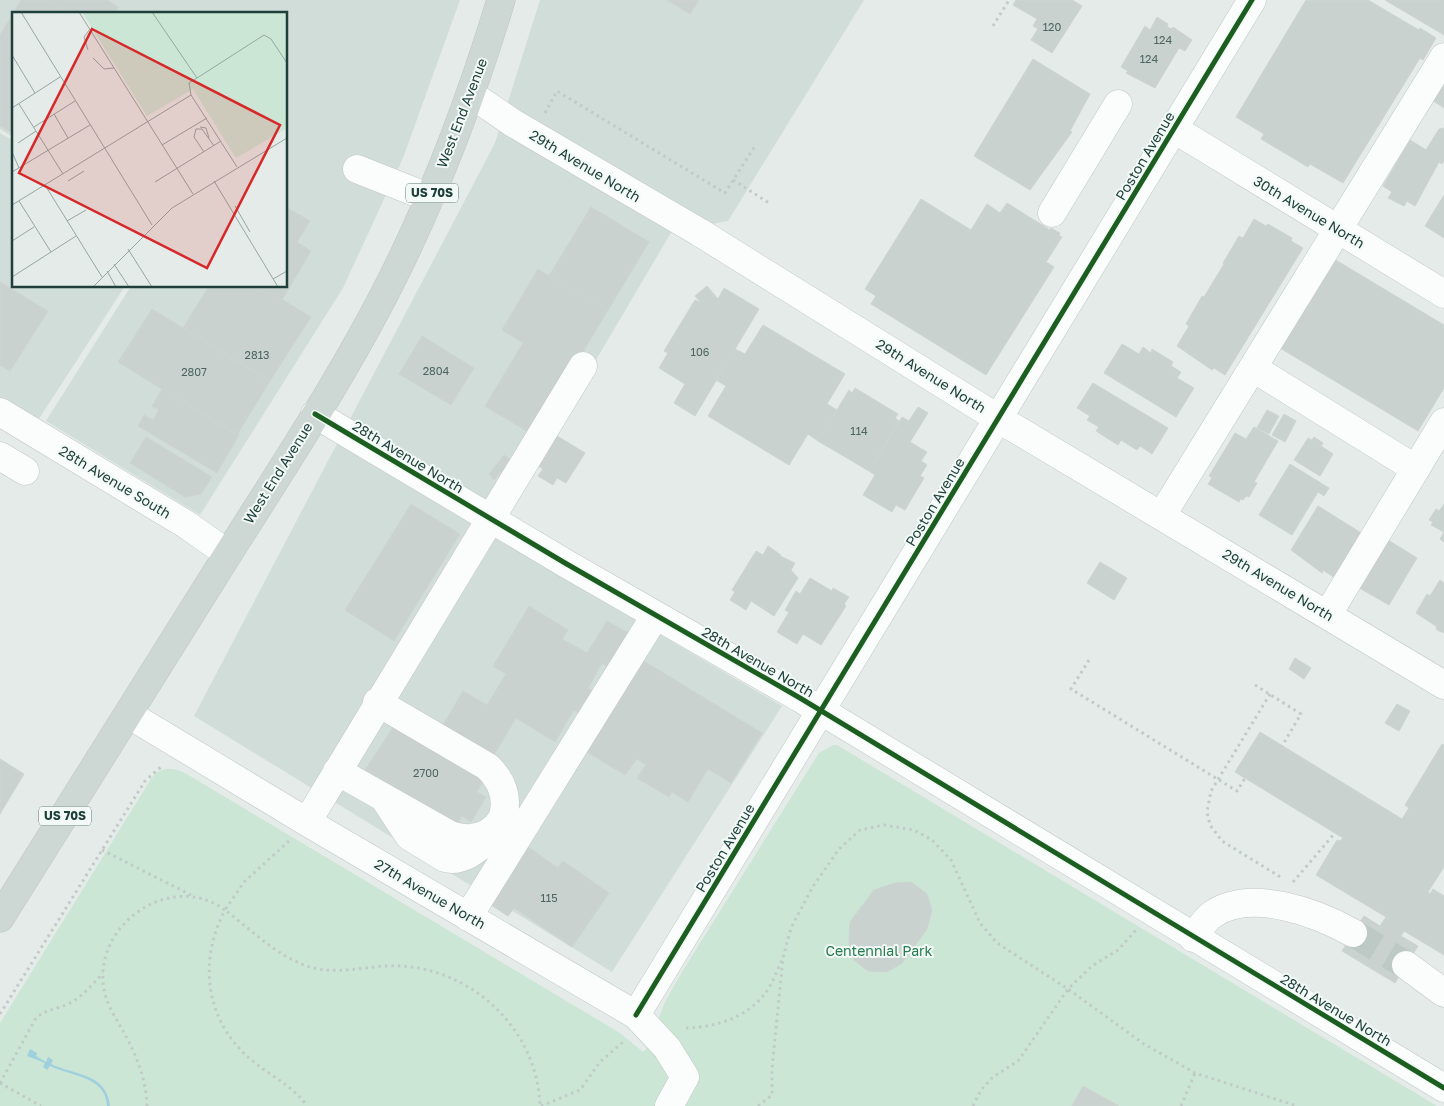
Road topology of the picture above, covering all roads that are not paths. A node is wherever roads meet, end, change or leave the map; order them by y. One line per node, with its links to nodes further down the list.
1 (501, 0): 4 (main road, West End Avenue / US 70S)
2 (1247, 2): 6 (street, Poston Avenue)
3 (1444, 57): 10 (street)
4 (472, 95): 8 (main road, West End Avenue / US 70S); 16 (street, 29th Avenue North)
5 (1118, 104): 9 (street)
6 (1174, 129): 10 (street, 30th Avenue North); 16 (street, Poston Avenue)
7 (358, 169): 8 (street)
8 (430, 198): 15 (main road, West End Avenue / US 70S)
9 (1052, 213)
10 (1338, 230): 11 (street, 30th Avenue North); 13 (street)
11 (1444, 294)
12 (583, 366): 22 (street)
13 (1253, 368): 19 (street); 21 (street)
14 (0, 412): 23 (street, 28th Avenue South)
15 (315, 414): 22 (street, 28th Avenue North); 23 (main road, West End Avenue / US 70S)
16 (999, 419): 21 (street, 29th Avenue North); 28 (street, Poston Avenue)
17 (1444, 422): 19 (street)
18 (0, 456): 20 (street)
19 (1416, 469): 24 (street)
20 (26, 471)
21 (1162, 515): 24 (street, 29th Avenue North)
22 (490, 518): 25 (street, 28th Avenue North); 27 (street)
23 (228, 554): 29 (main road, West End Avenue / US 70S)
24 (1328, 614): 26 (street, 29th Avenue North)
25 (655, 616): 28 (street, 28th Avenue North); 32 (street)
26 (1444, 685)
27 (377, 702): 30 (street); 32 (street)
28 (820, 712): 39 (street, 28th Avenue North); 42 (street, Poston Avenue)
29 (128, 714): 33 (street, 27th Avenue North); 37 (main road, West End Avenue / US 70S)
30 (337, 771): 31 (street); 33 (street)
31 (384, 798): 32 (street); 34 (street)
32 (507, 825): 34 (street); 35 (street)
33 (301, 829): 36 (street, 27th Avenue North)
34 (444, 858): 35 (street)
35 (487, 886): 36 (street)
36 (468, 917): 42 (street, 27th Avenue North)
37 (0, 918)
38 (1353, 932): 39 (street)
39 (1193, 938): 43 (street, 28th Avenue North)
40 (1406, 965): 41 (street)
41 (1444, 993)
42 (636, 1015): 44 (street, 27th Avenue North)
43 (1444, 1088)
44 (669, 1106)

